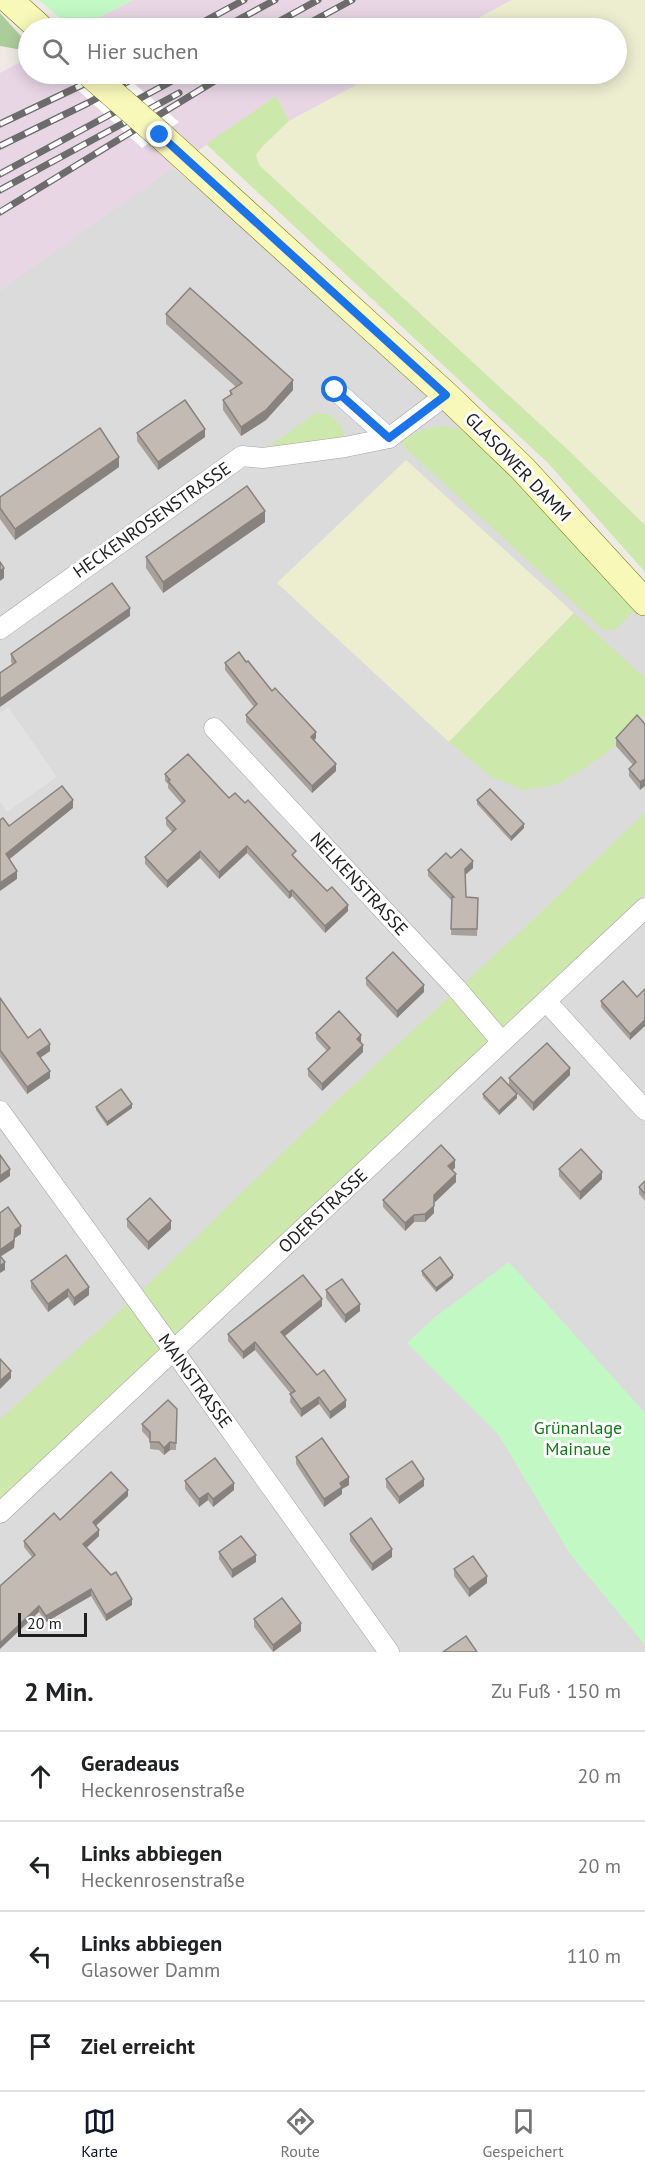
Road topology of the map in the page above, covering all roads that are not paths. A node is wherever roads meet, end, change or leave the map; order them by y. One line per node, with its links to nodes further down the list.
1 (9, 0): 2 (street)
2 (29, 18)
3 (101, 84): 5 (street, GLASOWER DAMM, bridge)
4 (335, 390): 6 (street)
5 (446, 395): 6 (street, HECKENROSENSTRASSE); 7 (street, GLASOWER DAMM)
6 (389, 438): 8 (street, HECKENROSENSTRASSE)
7 (645, 602)
8 (0, 629)
9 (214, 728): 12 (street, NELKENSTRASSE)
10 (645, 908): 11 (street, ODERSTRASSE)
11 (546, 1001): 12 (street, ODERSTRASSE); 13 (street)
12 (502, 1042): 15 (street, ODERSTRASSE)
13 (645, 1110)
14 (0, 1111): 15 (street, MAINSTRASSE)
15 (174, 1351): 16 (street, ODERSTRASSE); 17 (street, MAINSTRASSE)
16 (0, 1513)
17 (388, 1652)

